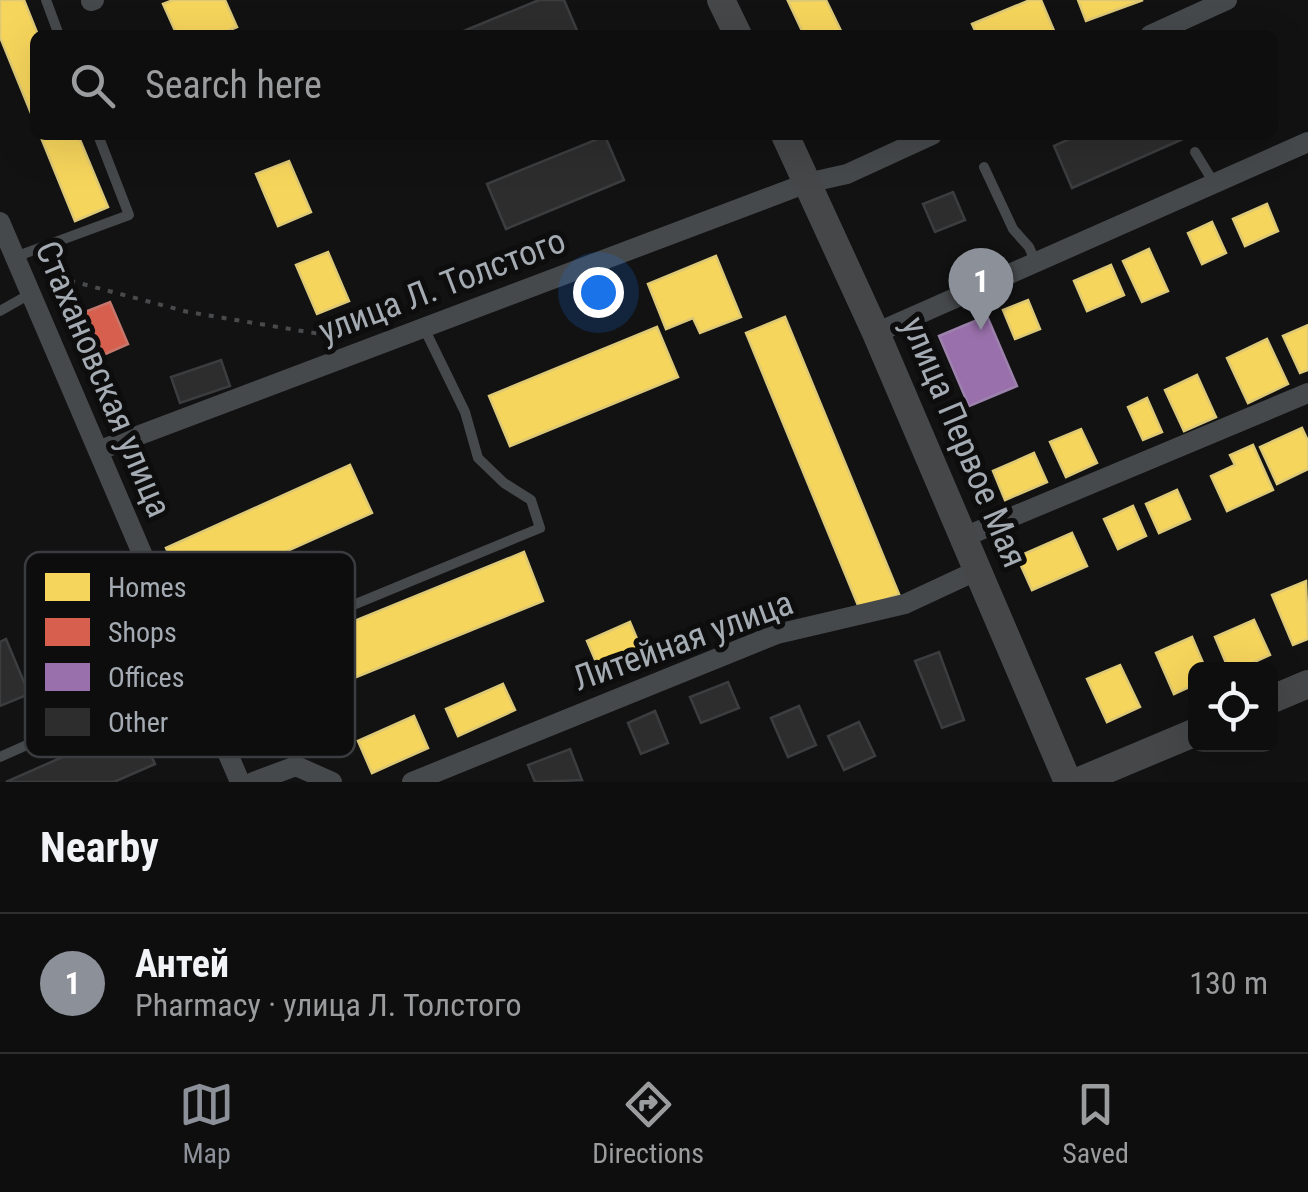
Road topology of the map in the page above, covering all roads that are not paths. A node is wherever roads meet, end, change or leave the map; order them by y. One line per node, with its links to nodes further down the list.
1 (46, 0): 4 (lane)
2 (721, 0): 5 (street)
3 (1226, 0): 6 (street)
4 (57, 30)
5 (736, 30)
6 (1161, 30)
7 (100, 140): 16 (lane)
8 (787, 140): 13 (street, улица Первое Мая)
9 (921, 140): 13 (street, улица Л. Толстого)
10 (1308, 142): 14 (street)
11 (1195, 152): 14 (lane)
12 (984, 167): 17 (lane)
13 (808, 183): 20 (street, улица Л. Толстого); 21 (street, улица Первое Мая)
14 (1214, 183): 17 (street)
15 (0, 222): 16 (street, Стахановская улица)
16 (15, 257): 18 (street, Стахановская улица)
17 (1036, 263): 21 (street)
18 (31, 294): 19 (lane); 23 (street, Стахановская улица)
19 (0, 311)
20 (424, 328): 23 (street, улица Л. Толстого); 27 (lane)
21 (876, 333): 24 (street, улица Первое Мая)
22 (1308, 393): 24 (street)
23 (100, 450): 25 (street, Стахановская улица)
24 (964, 537): 26 (street, улица Первое Мая)
25 (143, 552)
26 (978, 570): 37 (street, Литейная улица); 38 (street, улица Первое Мая)
27 (355, 604)
28 (1308, 684): 29 (street)
29 (1278, 697)
30 (1188, 735): 39 (street)
31 (25, 746): 32 (lane)
32 (0, 757)
33 (230, 757): 34 (street, Стахановская улица)
34 (240, 782)
35 (254, 782): 36 (street)
36 (332, 782)
37 (412, 782)
38 (1068, 782)
39 (1077, 782)

